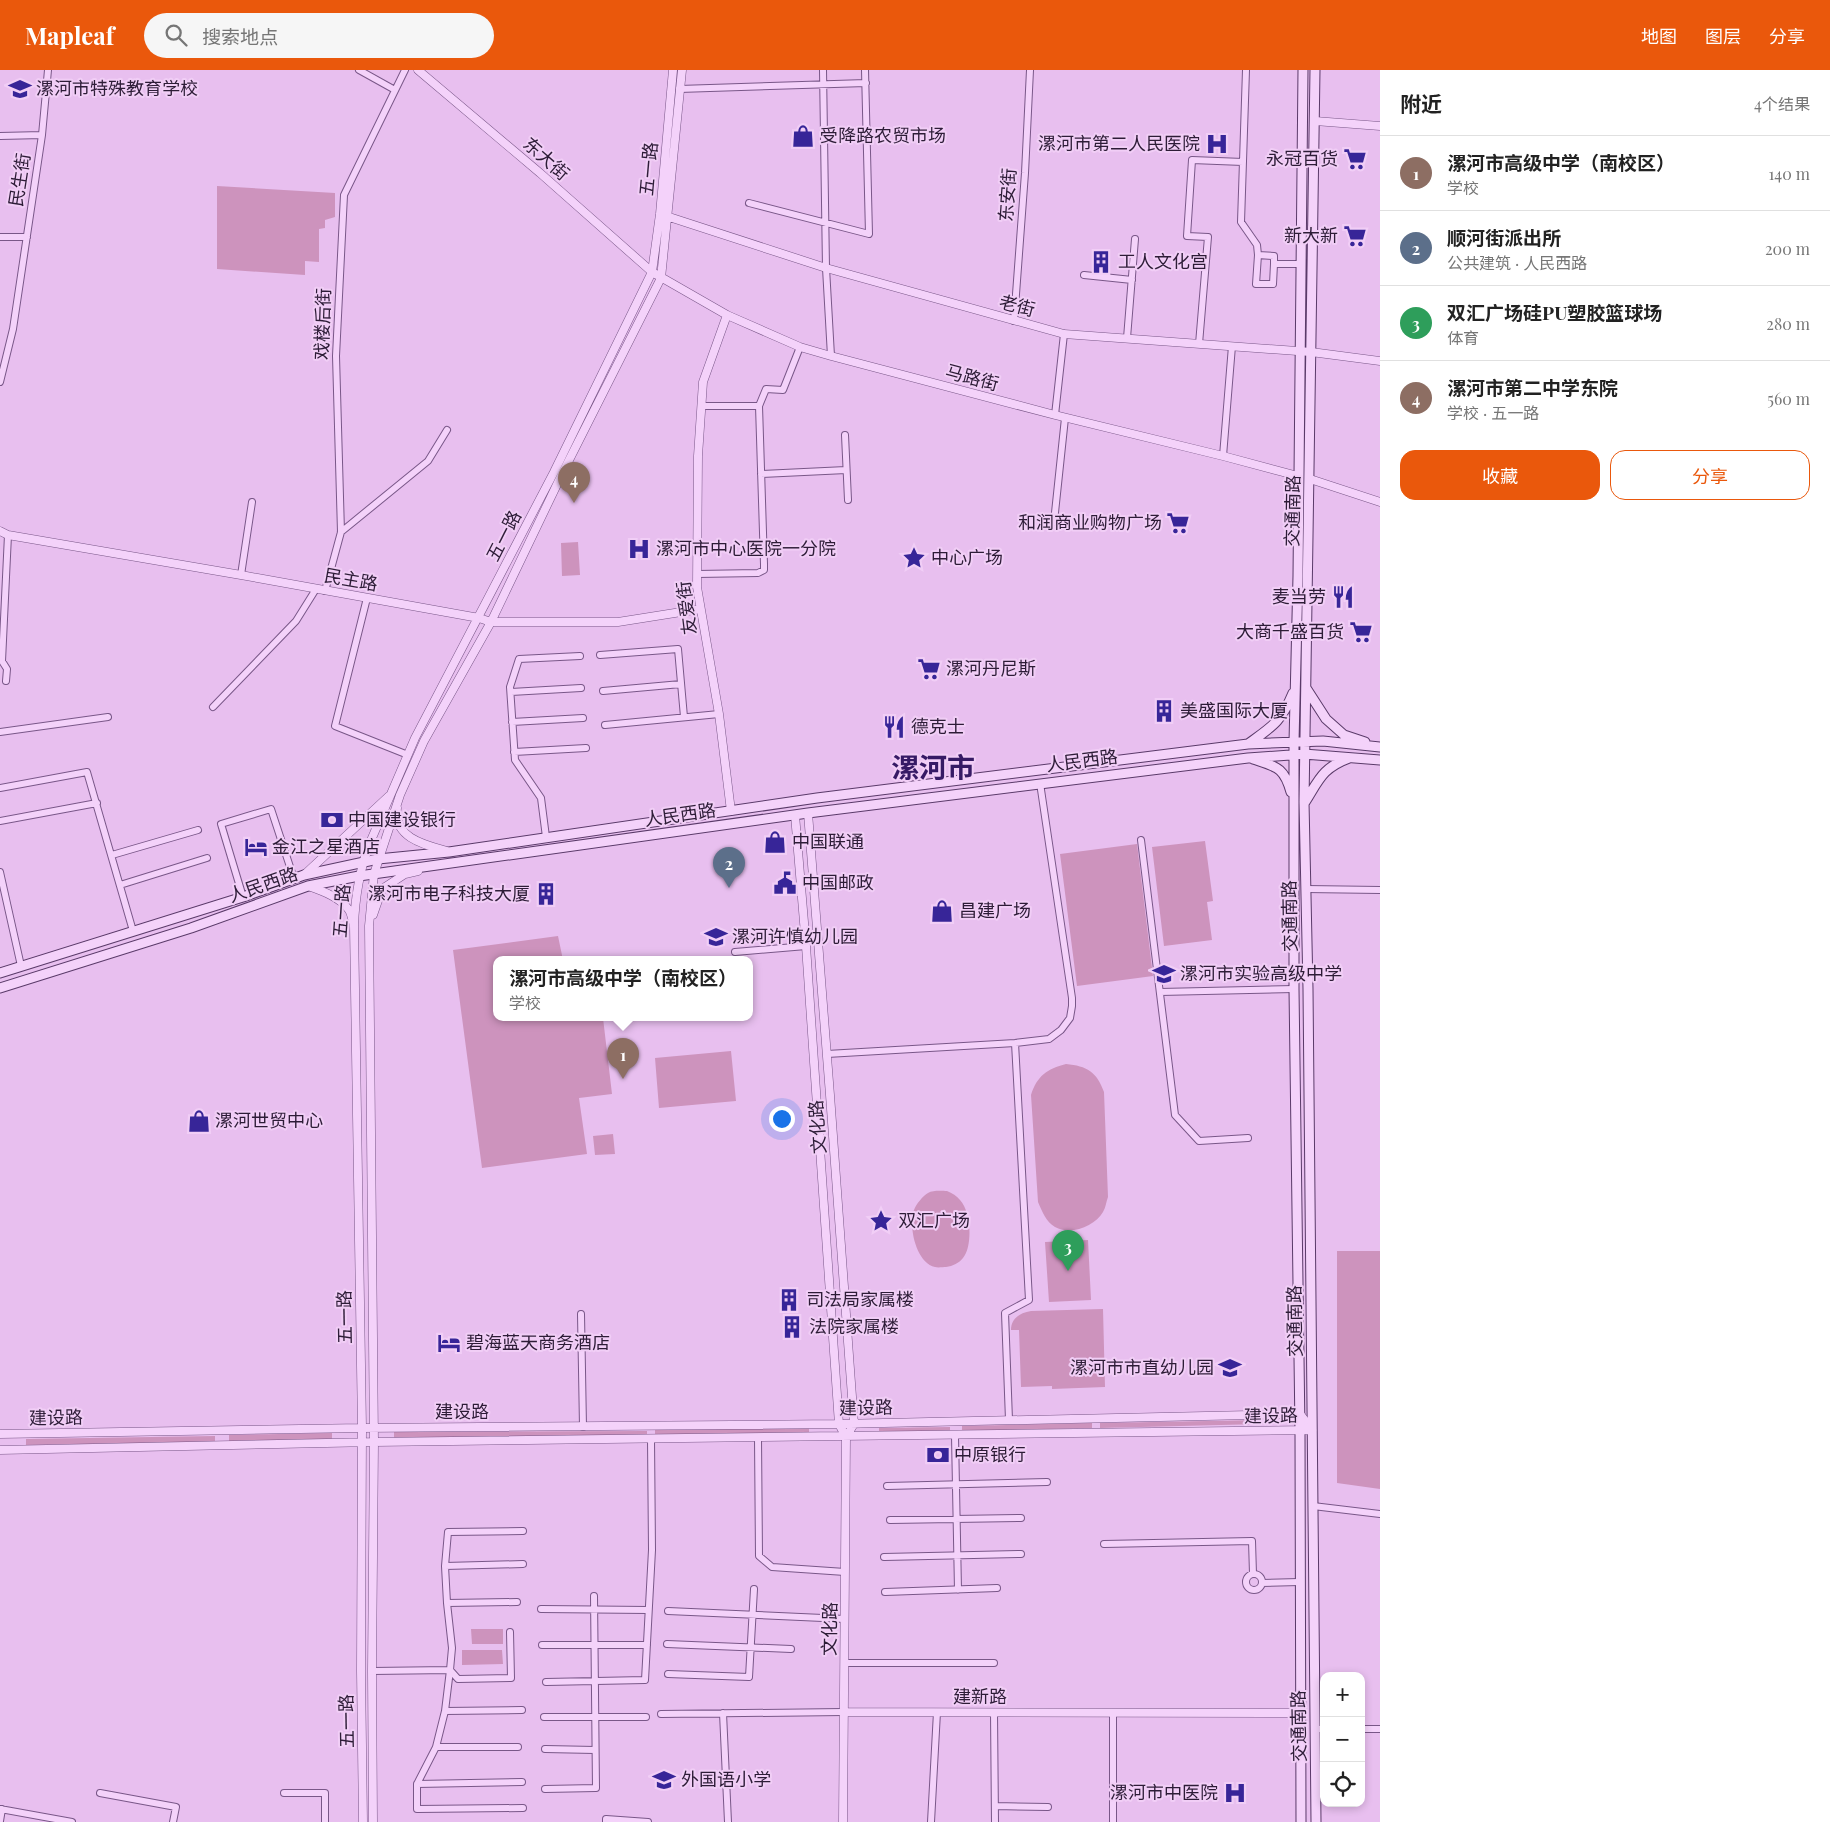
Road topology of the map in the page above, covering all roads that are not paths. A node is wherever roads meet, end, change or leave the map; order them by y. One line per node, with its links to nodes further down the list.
1 (48, 70): 19 (street, 民生街)
2 (359, 70): 16 (street)
3 (405, 70): 16 (street, 戏楼后街)
4 (418, 70): 32 (street, 东大街)
5 (673, 70): 23 (street, 五一路)
6 (682, 70): 15 (street, 五一路)
7 (822, 70): 14 (street)
8 (866, 70): 13 (street)
9 (1030, 70): 37 (street, 东安街)
10 (1246, 70): 21 (street)
11 (1303, 70): 30 (main road, 交通南路)
12 (1315, 70): 17 (main road, 交通南路)
13 (866, 83): 14 (street); 24 (street)
14 (823, 84): 15 (street); 24 (street)
15 (679, 89): 23 (street, 五一路)
16 (395, 90): 64 (street, 戏楼后街)
17 (1315, 121): 18 (street); 44 (main road, 交通南路)
18 (1380, 126)
19 (42, 135): 20 (street); 26 (street, 民生街)
20 (0, 136)
21 (1243, 162): 28 (street); 40 (street)
22 (749, 203): 24 (street)
23 (663, 215): 31 (street, 老街); 32 (street, 五一路); 34 (street, 五一路)
24 (825, 222): 31 (street)
25 (0, 237): 26 (street)
26 (27, 237): 47 (street, 民生街)
27 (1136, 239): 35 (street)
28 (1258, 255): 29 (street); 29 (street)
29 (1274, 264): 30 (street)
30 (1302, 264): 43 (main road, 交通南路)
31 (826, 268): 37 (street, 老街); 45 (street)
32 (652, 272): 34 (street, 马路街); 72 (street, 五一路)
33 (1084, 275): 35 (street)
34 (661, 278): 36 (street, 马路街); 73 (street, 五一路)
35 (1132, 280): 39 (street)
36 (727, 315): 42 (street, 马路街); 48 (street, 友爱街)
37 (1014, 321): 38 (street, 老街)
38 (1064, 334): 39 (street, 老街); 50 (street)
39 (1127, 338): 40 (street, 老街)
40 (1200, 344): 41 (street, 老街)
41 (1232, 346): 43 (street, 老街); 54 (street)
42 (800, 347): 45 (street, 马路街); 49 (street)
43 (1300, 352): 44 (street, 老街); 57 (main road, 交通南路)
44 (1311, 352): 46 (street, 老街); 58 (main road, 交通南路)
45 (831, 356): 50 (street, 马路街)
46 (1380, 361)
47 (0, 382)
48 (701, 406): 49 (street); 66 (street, 友爱街)
49 (758, 406): 56 (street)
50 (1055, 416): 51 (street, 马路街)
51 (1065, 418): 54 (street, 马路街); 62 (street)
52 (447, 430): 64 (street)
53 (844, 435): 55 (street)
54 (1223, 456): 57 (street, 马路街)
55 (846, 470): 56 (street); 59 (street)
56 (761, 474): 66 (street)
57 (1298, 476): 79 (main road, 交通南路)
58 (1310, 479): 61 (street); 80 (main road, 交通南路)
59 (848, 500)
60 (252, 502): 67 (street)
61 (1380, 502)
62 (1054, 522)
63 (0, 531): 65 (street, 民主路)
64 (341, 532): 69 (street, 戏楼后街)
65 (8, 535): 67 (street, 民主路); 76 (street)
66 (697, 574): 71 (street, 友爱街)
67 (241, 575): 68 (street, 民主路)
68 (316, 589): 69 (street, 民主路); 83 (street)
69 (326, 591): 70 (street, 民主路)
70 (367, 598): 72 (street, 民主路); 99 (street)
71 (700, 609): 73 (street, 民主路); 84 (street, 友爱街)
72 (479, 618): 73 (street, 民主路); 99 (street, 五一路)
73 (491, 622): 106 (street, 五一路)
74 (600, 655): 77 (street)
75 (580, 656): 82 (street)
76 (6, 681)
77 (681, 684): 81 (street); 86 (street)
78 (581, 688): 82 (street)
79 (1295, 688): 92 (main road, 交通南路); 93 (main road)
80 (1306, 688): 91 (main road, 交通南路); 94 (main road)
81 (603, 691)
82 (511, 692): 88 (street)
83 (213, 707)
84 (718, 714): 86 (street); 110 (street, 友爱街)
85 (108, 716): 90 (street)
86 (684, 717): 89 (street)
87 (582, 718): 88 (street)
88 (512, 722): 96 (street)
89 (606, 725)
90 (0, 732)
91 (1305, 741): 92 (main road, 人民西路); 94 (main road, 人民西路); 98 (main road, 交通南路)
92 (1294, 742): 93 (main road, 人民西路); 97 (main road, 交通南路)
93 (1248, 744): 110 (main road, 人民西路)
94 (1380, 747)
95 (586, 748): 96 (street)
96 (514, 752): 117 (street)
97 (1294, 754): 98 (main road, 人民西路); 100 (main road, 人民西路); 109 (main road, 交通南路)
98 (1304, 754): 101 (main road, 人民西路); 107 (main road, 交通南路)
99 (408, 755): 105 (street, 五一路)
100 (1248, 758): 103 (main road, 人民西路); 109 (main road)
101 (1351, 758): 102 (main road, 人民西路); 107 (main road)
102 (1380, 760)
103 (1040, 783): 111 (main road, 人民西路); 145 (street)
104 (0, 788): 108 (street)
105 (390, 794): 123 (street, 五一路); 127 (street)
106 (400, 795): 119 (street); 122 (street, 五一路)
107 (1304, 802): 132 (main road, 交通南路)
108 (97, 803): 113 (street); 120 (street)
109 (1294, 803): 143 (main road, 交通南路)
110 (730, 810): 117 (main road, 人民西路)
111 (808, 813): 112 (main road, 人民西路); 114 (street, 文化路)
112 (795, 815): 115 (street, 文化路); 124 (main road, 人民西路)
113 (0, 821)
114 (809, 827): 115 (street); 146 (street, 文化路)
115 (796, 828): 138 (street, 文化路)
116 (198, 830): 120 (street)
117 (546, 837): 119 (main road, 人民西路)
118 (1141, 840): 144 (street)
119 (448, 852): 122 (main road, 人民西路)
120 (112, 855): 130 (street)
121 (207, 858): 130 (street)
122 (378, 859): 123 (main road, 人民西路); 126 (street, 五一路)
123 (362, 862): 127 (main road, 人民西路); 128 (street, 五一路)
124 (438, 866): 126 (main road, 人民西路); 136 (street)
125 (0, 872): 140 (street)
126 (374, 874): 128 (main road, 人民西路); 136 (street, 五一路)
127 (304, 875): 129 (main road, 人民西路)
128 (359, 876): 131 (main road, 人民西路); 135 (street, 五一路)
129 (294, 879): 134 (main road, 人民西路); 134 (street)
130 (120, 885): 137 (street)
131 (308, 886): 135 (street); 142 (main road, 人民西路)
132 (1306, 889): 133 (street); 160 (main road, 交通南路)
133 (1380, 890)
134 (243, 897): 137 (main road, 人民西路)
135 (354, 926): 157 (street, 五一路)
136 (369, 926): 158 (street, 五一路)
137 (133, 931): 140 (main road, 人民西路)
138 (806, 946): 139 (street); 153 (street, 文化路)
139 (735, 952)
140 (21, 966): 141 (main road, 人民西路)
141 (0, 973)
142 (0, 988)
143 (1294, 989): 144 (street); 149 (main road, 交通南路)
144 (1160, 992): 147 (street)
145 (1015, 1043): 146 (street); 151 (street)
146 (827, 1054): 154 (street, 文化路)
147 (1248, 1138)
148 (581, 1314): 156 (street)
149 (1300, 1414): 150 (street, 建设路); 159 (main road, 交通南路); 160 (street, 建设路)
150 (1096, 1418): 151 (street, 建设路); 164 (street)
151 (1009, 1420): 152 (street, 建设路)
152 (955, 1422): 154 (street, 建设路); 165 (street)
153 (839, 1424): 154 (street, 建设路); 155 (street, 建设路); 166 (street, 文化路)
154 (854, 1424): 166 (street)
155 (651, 1426): 156 (street, 建设路); 168 (street)
156 (583, 1427): 158 (street, 建设路)
157 (362, 1428): 158 (street, 建设路); 161 (street, 建设路); 169 (street, 五一路)
158 (374, 1428): 170 (street, 五一路)
159 (1300, 1430): 160 (street, 建设路); 164 (street, 建设路); 191 (main road, 交通南路)
160 (1312, 1430): 177 (main road, 交通南路)
161 (221, 1431): 163 (street, 建设路); 171 (street)
162 (0, 1434): 163 (street, 建设路)
163 (20, 1434): 173 (street)
164 (1096, 1434): 165 (street, 建设路)
165 (955, 1436): 166 (street, 建设路); 175 (street)
166 (846, 1437): 167 (street, 建设路); 189 (street, 文化路)
167 (758, 1438): 168 (street, 建设路); 189 (street)
168 (651, 1440): 170 (street, 建设路); 203 (street)
169 (362, 1442): 170 (street, 建设路); 171 (street, 建设路); 217 (street, 五一路)
170 (374, 1442): 218 (street, 五一路)
171 (222, 1445): 173 (street, 建设路)
172 (0, 1450): 173 (street, 建设路)
173 (21, 1450)
174 (1047, 1482): 175 (street)
175 (956, 1484): 176 (street); 180 (street)
176 (888, 1486)
177 (1313, 1506): 178 (street); 192 (main road, 交通南路)
178 (1380, 1514)
179 (1021, 1518): 180 (street)
180 (957, 1519): 181 (street); 185 (street)
181 (890, 1520)
182 (523, 1531): 188 (street)
183 (1104, 1544): 190 (street)
184 (1021, 1554): 185 (street)
185 (957, 1555): 186 (street); 196 (street)
186 (884, 1557)
187 (523, 1564): 188 (street)
188 (445, 1566): 200 (street)
189 (845, 1572): 206 (street, 文化路)
190 (1253, 1574): 193 (street); 193 (street)
191 (1300, 1582): 192 (main road); 193 (street); 229 (main road, 交通南路)
192 (1314, 1582): 234 (main road, 交通南路)
193 (1262, 1583)
194 (997, 1588): 196 (street)
195 (754, 1589): 205 (street)
196 (958, 1590): 197 (street)
197 (885, 1592)
198 (594, 1596): 202 (street)
199 (516, 1602): 200 (street)
200 (446, 1603): 216 (street)
201 (541, 1609): 202 (street)
202 (595, 1609): 203 (street); 210 (street)
203 (648, 1610): 211 (street)
204 (668, 1610): 205 (street)
205 (753, 1614): 206 (street); 212 (street)
206 (845, 1618): 214 (street, 文化路)
207 (510, 1632): 216 (street)
208 (667, 1644): 212 (street)
209 (542, 1645): 210 (street)
210 (594, 1645): 211 (street); 220 (street)
211 (647, 1645): 220 (street)
212 (752, 1647): 213 (street); 219 (street)
213 (791, 1650)
214 (844, 1663): 215 (street); 224 (street, 文化路)
215 (994, 1663)
216 (450, 1670): 218 (street); 223 (street)
217 (361, 1671): 218 (street); 254 (street, 五一路)
218 (372, 1671): 255 (street, 五一路)
219 (668, 1674)
220 (594, 1681): 221 (street); 231 (street)
221 (546, 1682)
222 (522, 1710): 223 (street)
223 (445, 1711): 237 (street)
224 (843, 1712): 225 (street, 建新路); 227 (street, 建新路); 259 (street, 文化路)
225 (937, 1712): 226 (street, 建新路); 260 (street)
226 (994, 1712): 228 (street, 建新路); 246 (street)
227 (723, 1713): 230 (street, 建新路); 258 (street)
228 (1113, 1713): 229 (street, 建新路); 262 (street)
229 (1300, 1713): 263 (main road, 交通南路)
230 (661, 1714)
231 (595, 1717): 232 (street); 233 (street); 240 (street)
232 (646, 1717)
233 (544, 1718)
234 (1320, 1729): 264 (main road, 交通南路)
235 (1365, 1729): 236 (street)
236 (1380, 1729)
237 (436, 1747): 238 (street); 242 (street)
238 (518, 1747)
239 (545, 1749): 240 (street)
240 (595, 1750): 243 (street)
241 (522, 1782): 242 (street)
242 (417, 1784): 248 (street)
243 (545, 1789)
244 (100, 1793): 252 (street)
245 (284, 1793): 253 (street)
246 (995, 1806): 247 (street); 261 (street)
247 (1048, 1807)
248 (523, 1808)
249 (1, 1809): 250 (street); 251 (street)
250 (0, 1821)
251 (72, 1822)
252 (173, 1822)
253 (325, 1822)
254 (363, 1822)
255 (373, 1822)
256 (606, 1822): 257 (street)
257 (648, 1822)
258 (728, 1822)
259 (843, 1822)
260 (931, 1822)
261 (995, 1822)
262 (1114, 1822)
263 (1301, 1822)
264 (1316, 1822)

